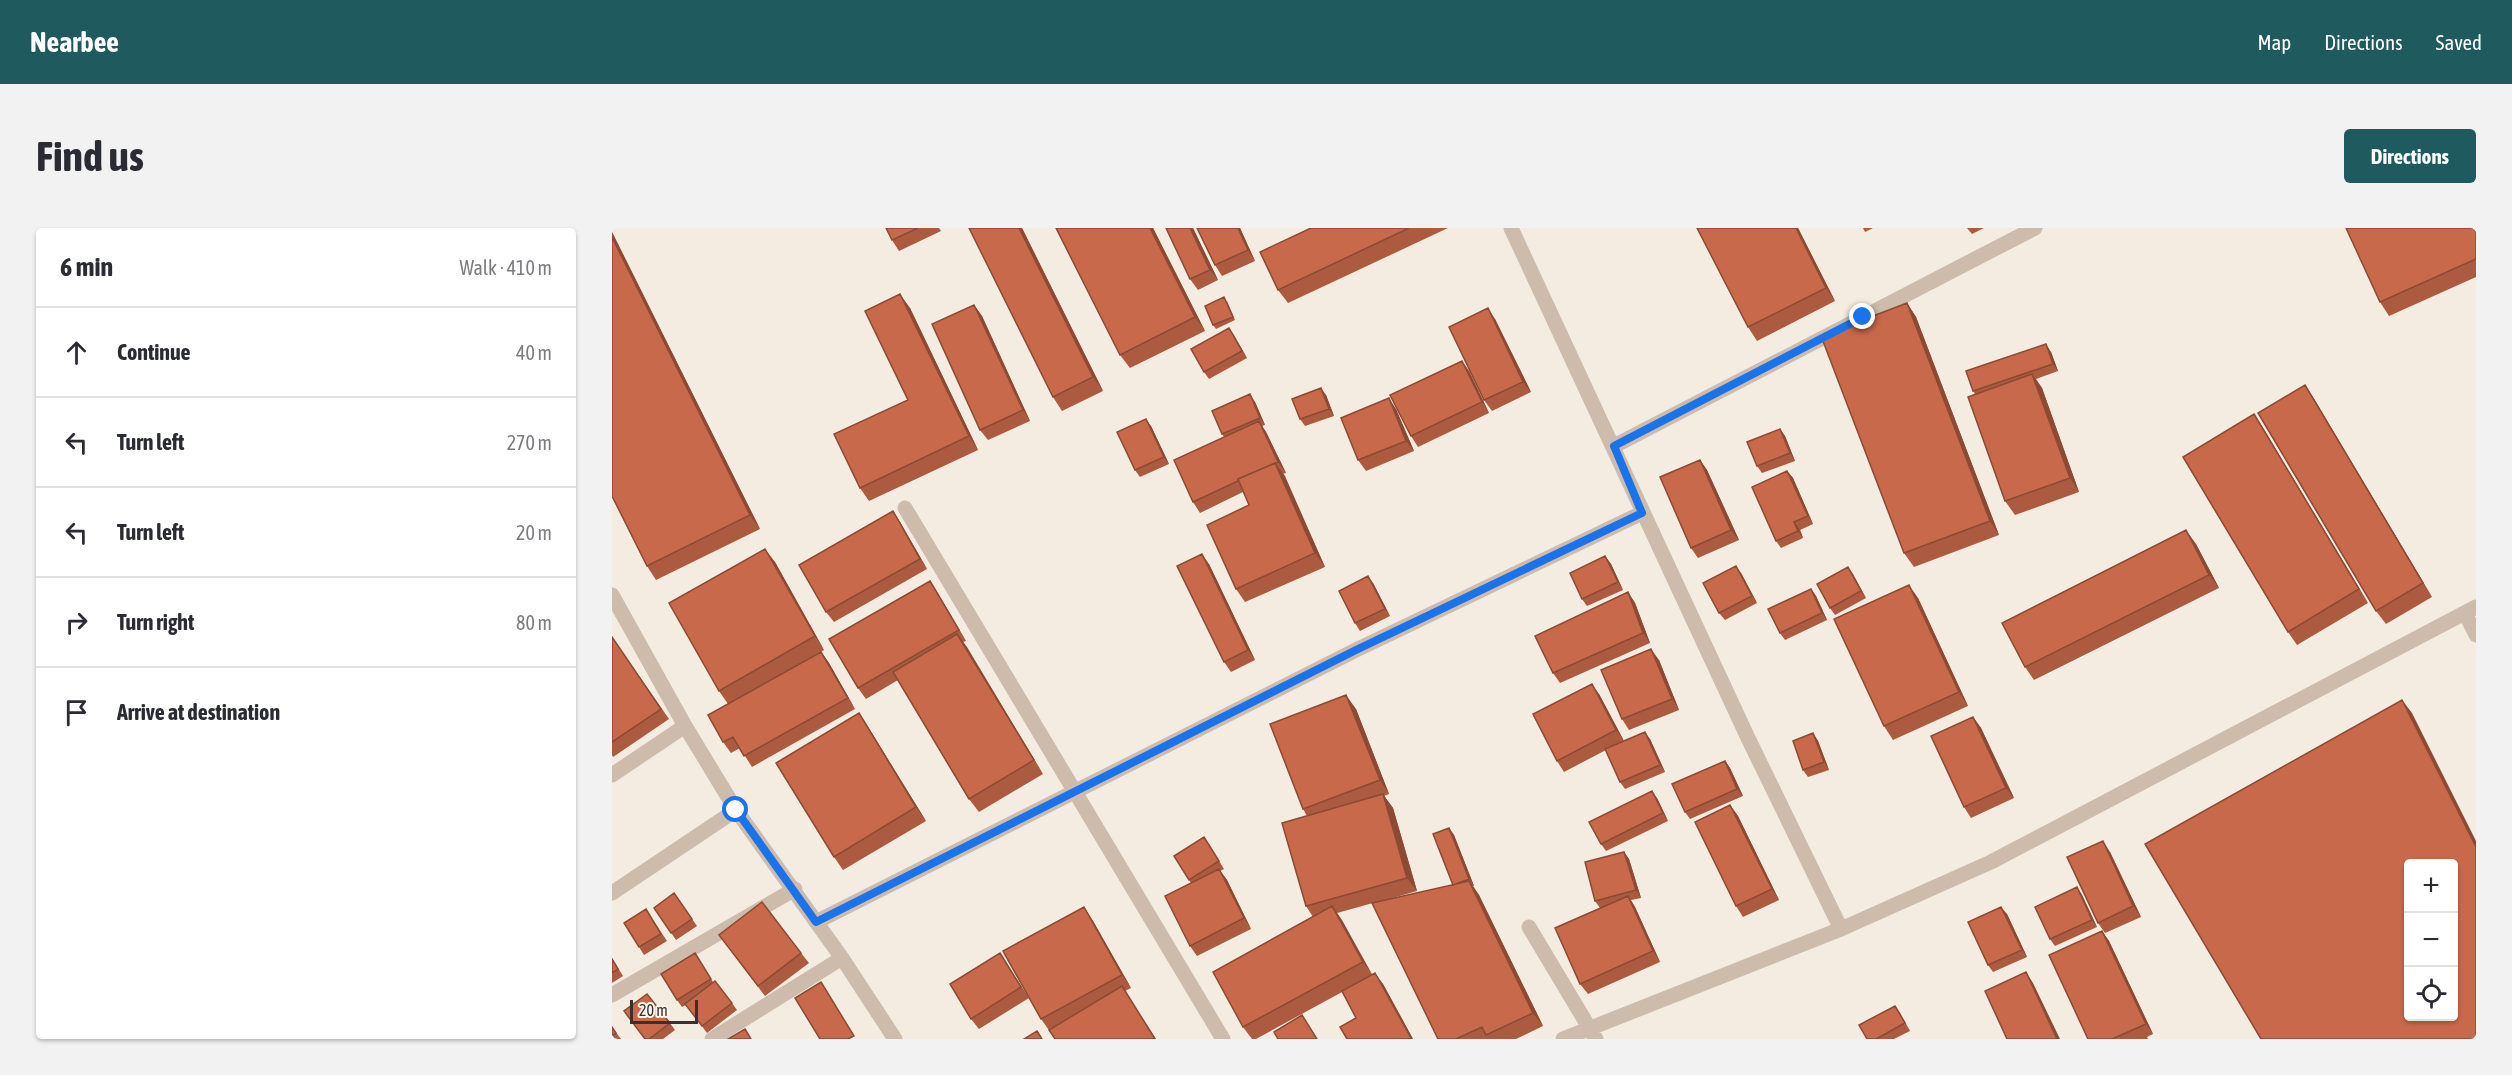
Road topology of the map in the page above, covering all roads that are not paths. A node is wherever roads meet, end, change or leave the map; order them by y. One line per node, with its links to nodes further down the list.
1 (1511, 228): 3 (street)
2 (2035, 228): 3 (street)
3 (1614, 446): 5 (street)
4 (905, 508): 12 (street)
5 (1642, 513): 12 (street); 18 (street)
6 (612, 595): 8 (street)
7 (2471, 610): 9 (street); 18 (street)
8 (617, 615): 10 (street)
9 (2476, 635)
10 (686, 726): 11 (street); 13 (street)
11 (612, 775)
12 (1073, 792): 16 (street); 24 (street)
13 (736, 810): 14 (street); 15 (street)
14 (795, 889): 16 (street); 20 (street)
15 (612, 893)
16 (816, 922): 19 (street)
17 (1529, 927): 21 (street)
18 (1840, 929): 21 (street)
19 (842, 958): 22 (street); 23 (street)
20 (612, 995)
21 (1593, 1034): 25 (street)
22 (894, 1038)
23 (712, 1039)
24 (1223, 1039)
25 (1563, 1039)

